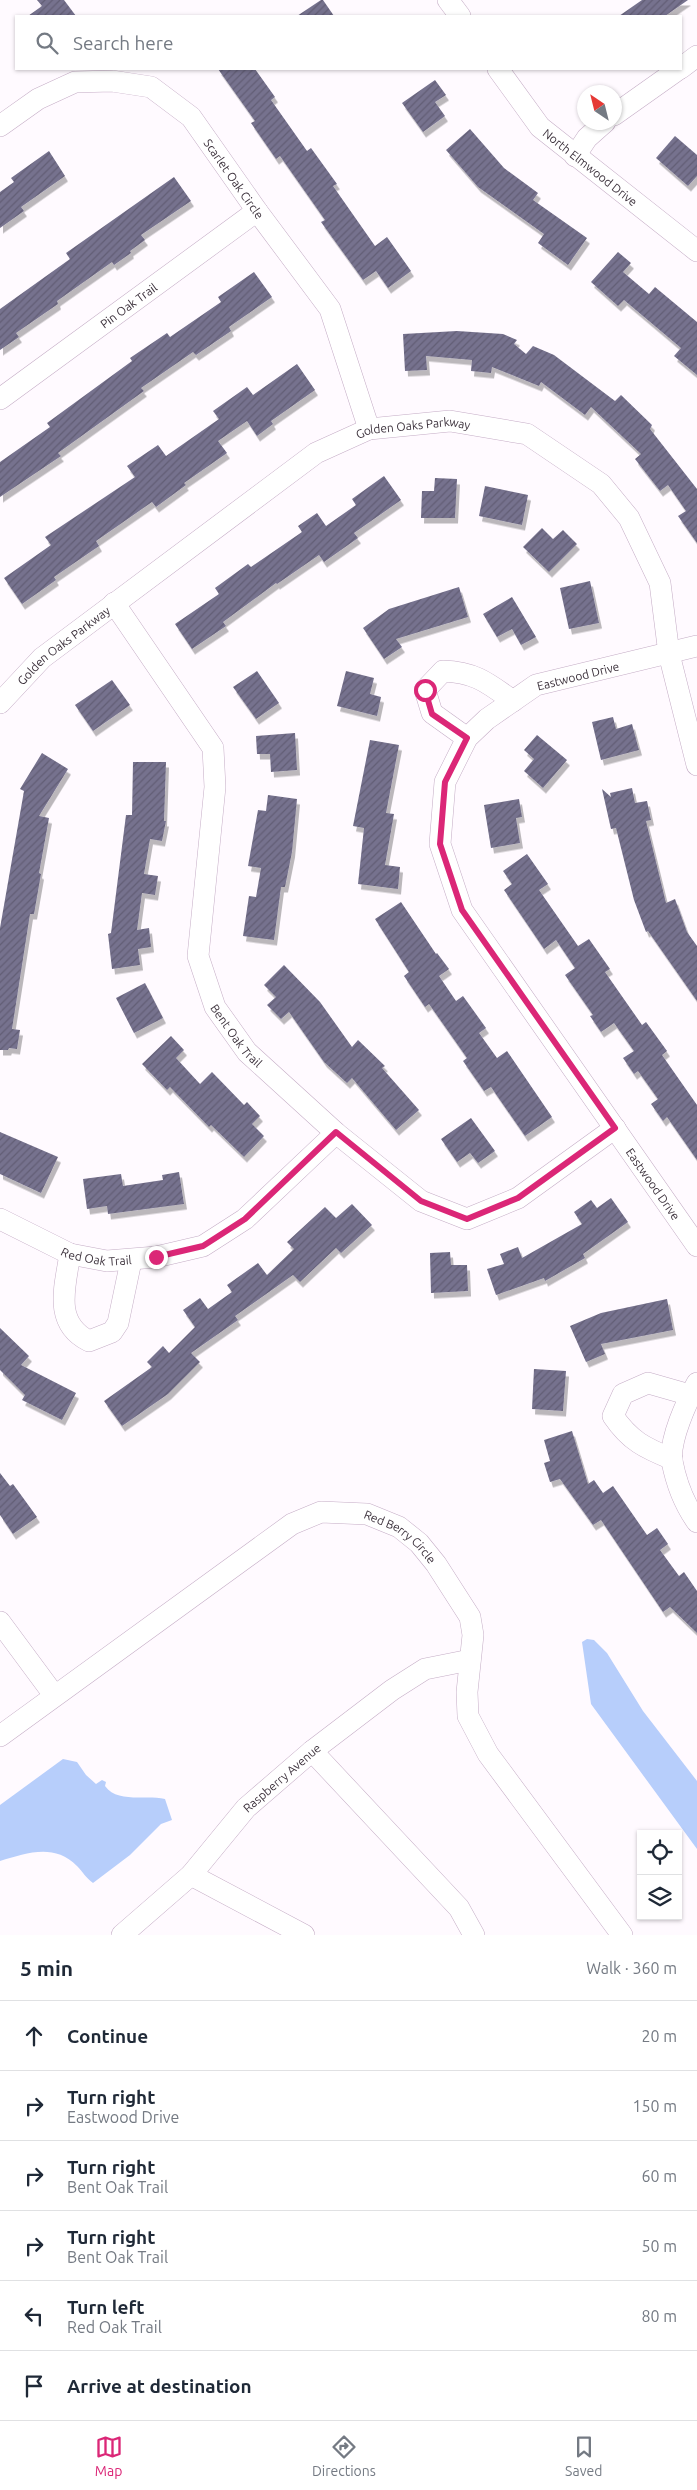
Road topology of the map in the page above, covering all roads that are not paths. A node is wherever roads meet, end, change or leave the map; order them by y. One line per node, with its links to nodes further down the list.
1 (448, 0): 2 (street)
2 (459, 15)
3 (697, 56): 4 (street)
4 (682, 67)
5 (499, 70): 10 (street, North Elmwood Drive)
6 (677, 70): 7 (street)
7 (622, 109)
8 (0, 126): 11 (street, Scarlet Oak Circle)
9 (596, 130): 10 (street)
10 (575, 156): 12 (street, North Elmwood Drive)
11 (256, 211): 13 (street, Pin Oak Trail); 14 (street, Scarlet Oak Circle)
12 (697, 251)
13 (0, 399)
14 (369, 429): 15 (street, Golden Oaks Parkway); 17 (street, Golden Oaks Parkway)
15 (114, 603): 19 (street, Golden Oaks Parkway); 23 (street, Bent Oak Trail)
16 (697, 646): 17 (street, Eastwood Drive)
17 (669, 654): 18 (street, Eastwood Drive); 21 (street, Golden Oaks Parkway)
18 (513, 700): 20 (street, Eastwood Drive); 20 (street)
19 (0, 703)
20 (467, 738): 22 (street, Eastwood Drive)
21 (697, 765)
22 (615, 1128): 23 (street, Bent Oak Trail); 25 (street, Eastwood Drive)
23 (336, 1132): 27 (street, Red Oak Trail)
24 (0, 1219): 26 (street, Red Oak Trail)
25 (697, 1246)
26 (70, 1254): 27 (street, Red Oak Trail); 27 (street)
27 (131, 1261)
28 (694, 1389): 29 (street); 29 (street)
29 (672, 1459): 30 (street)
30 (697, 1522)
31 (0, 1622): 33 (street)
32 (470, 1660): 33 (street, Red Berry Circle); 35 (street, Raspberry Avenue); 40 (street, Red Berry Circle)
33 (54, 1695): 34 (street, Red Berry Circle)
34 (0, 1736)
35 (312, 1751): 36 (street, Raspberry Avenue); 39 (street)
36 (191, 1875): 37 (street, Raspberry Avenue); 38 (street)
37 (122, 1935)
38 (304, 1935)
39 (474, 1935)
40 (622, 1935)

